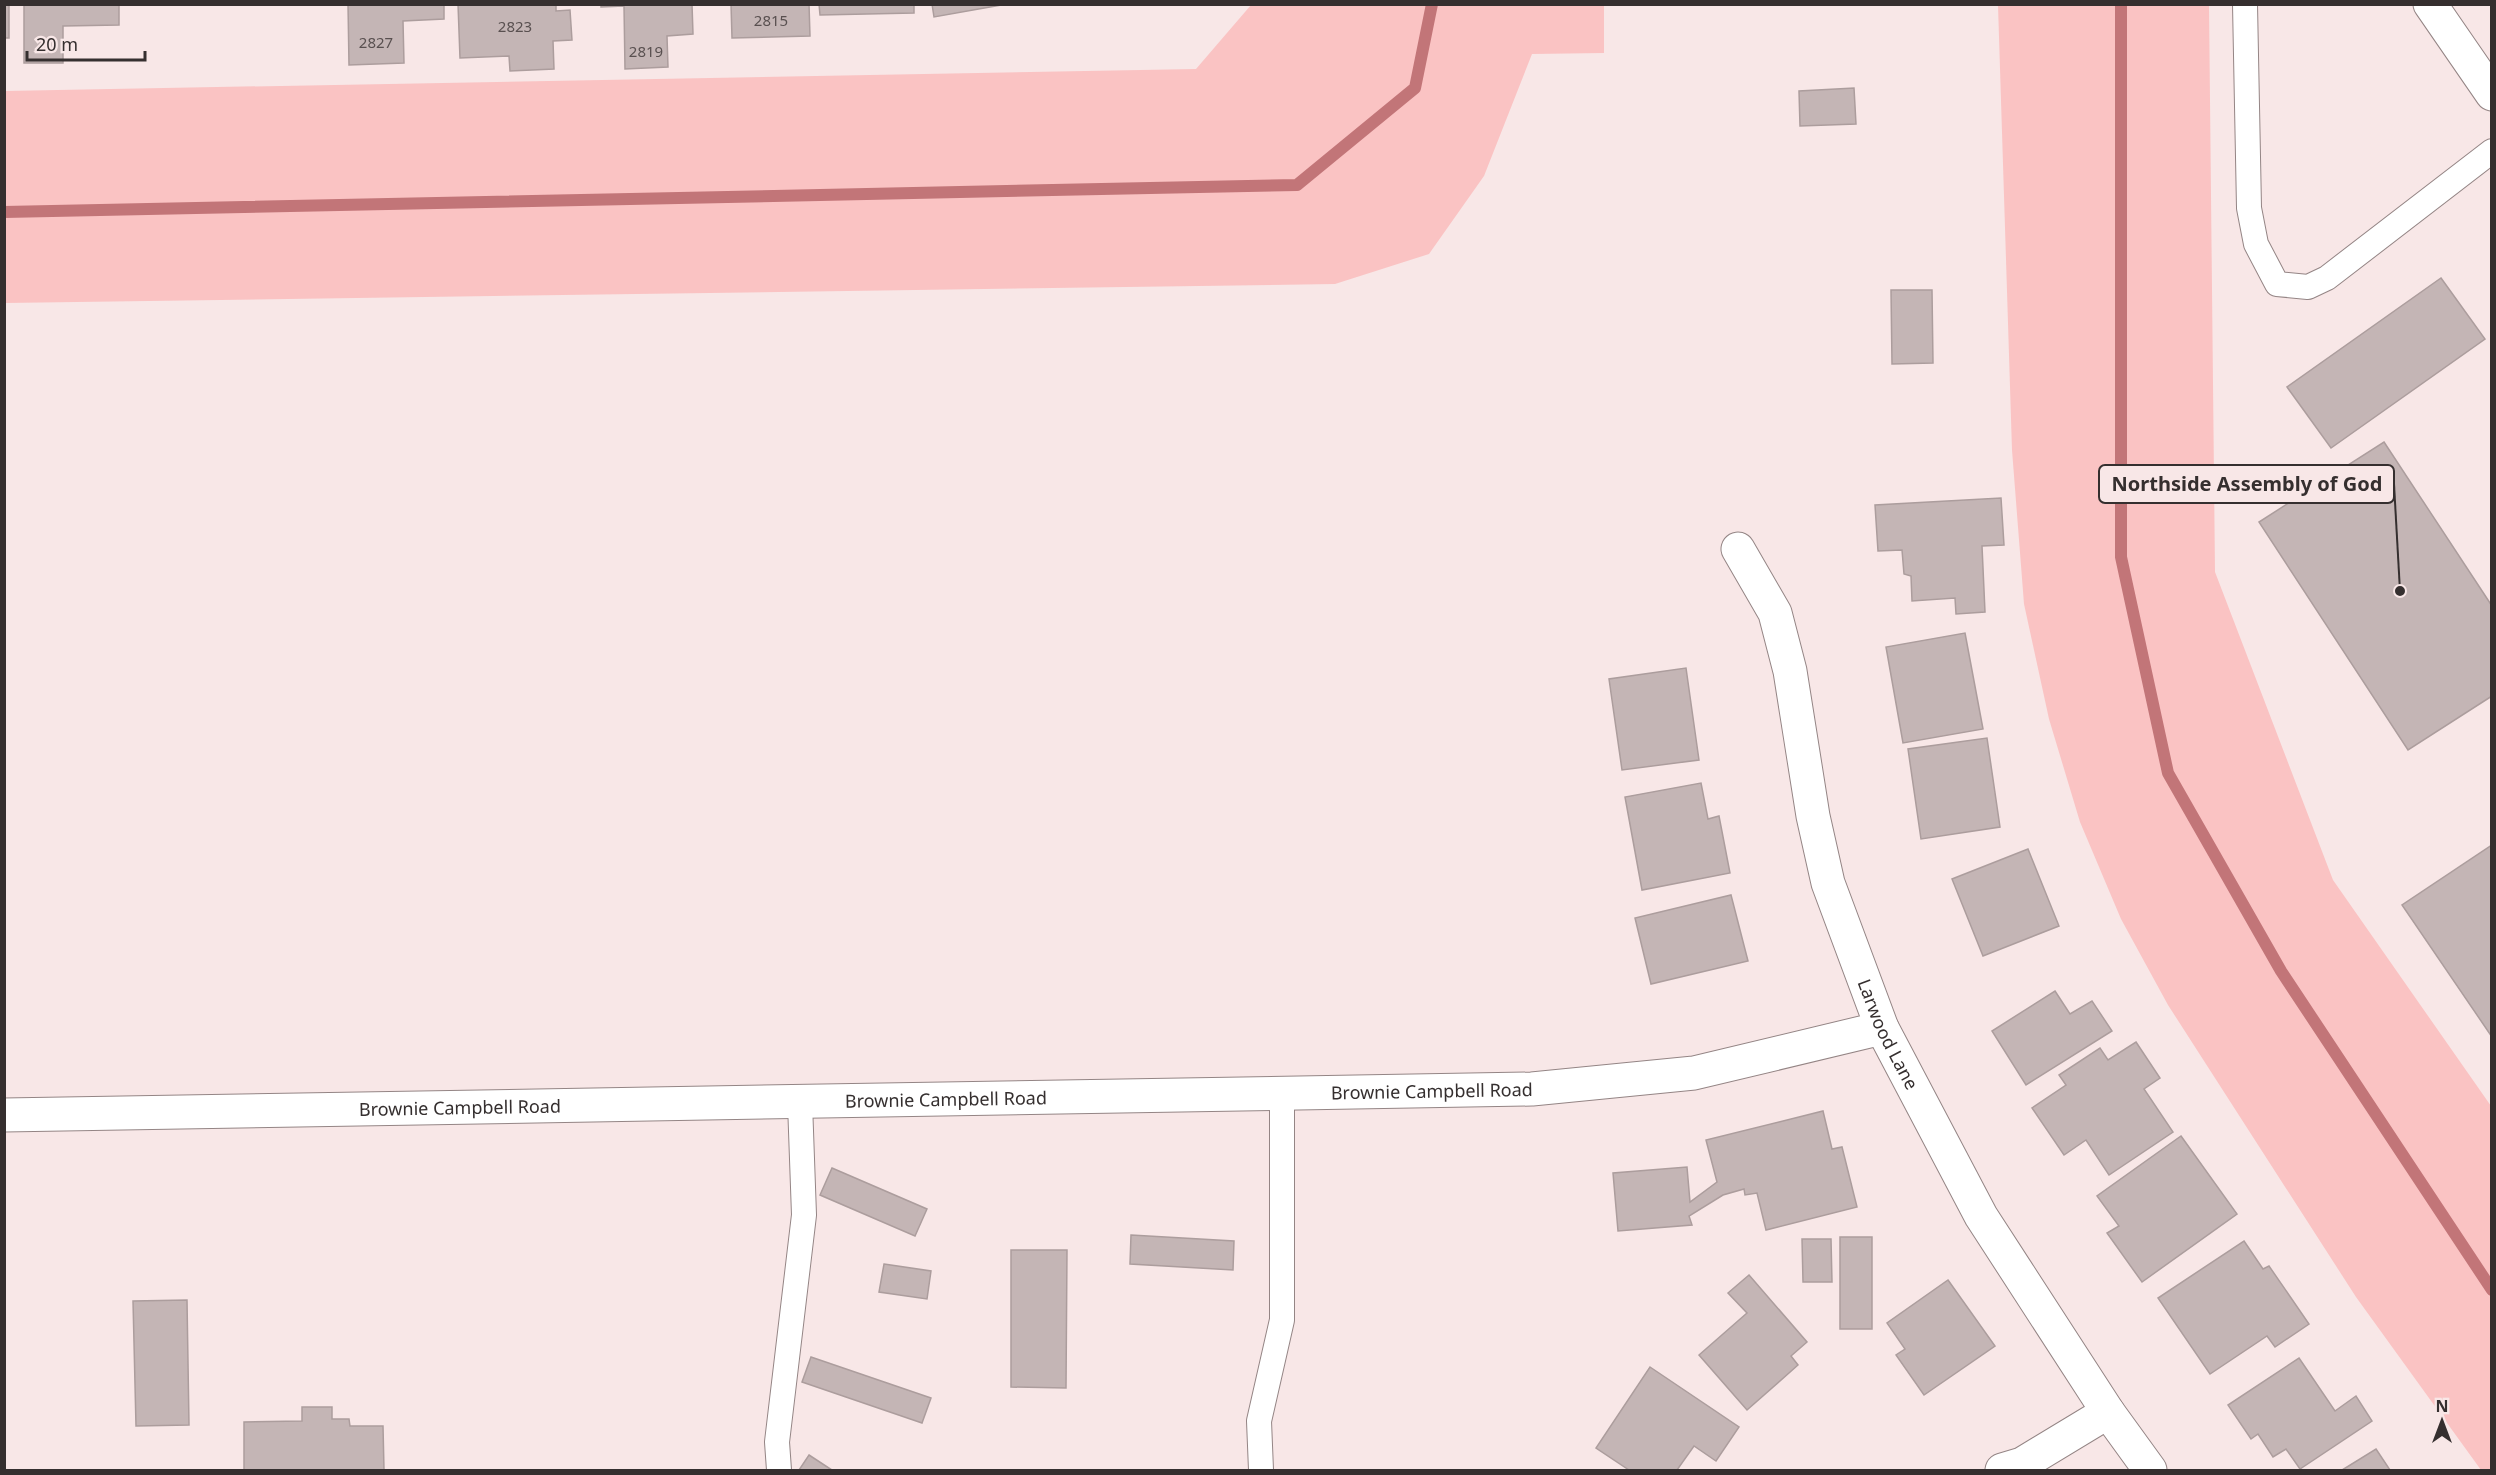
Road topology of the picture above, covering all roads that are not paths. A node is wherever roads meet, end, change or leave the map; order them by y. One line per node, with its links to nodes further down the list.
1 (2245, 4): 4 (lane)
2 (2430, 4): 3 (street)
3 (2492, 94)
4 (2492, 151)
5 (1738, 549): 6 (street, Larwood Lane)
6 (1881, 1028): 7 (street, Brownie Campbell Road); 10 (street, Larwood Lane)
7 (1282, 1094): 8 (street, Brownie Campbell Road); 12 (lane)
8 (800, 1103): 9 (street, Brownie Campbell Road); 11 (lane)
9 (4, 1115)
10 (2108, 1413): 13 (street); 14 (street, Larwood Lane)
11 (779, 1470)
12 (1261, 1470)
13 (2002, 1470)
14 (2150, 1470)

